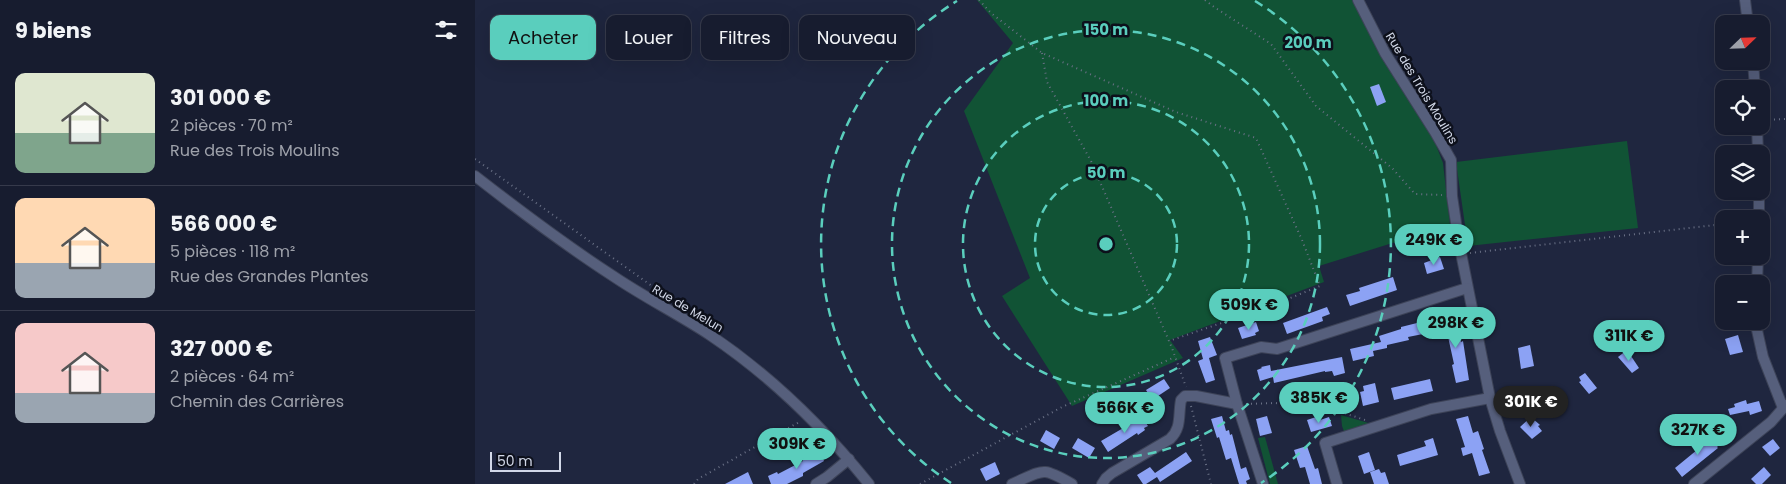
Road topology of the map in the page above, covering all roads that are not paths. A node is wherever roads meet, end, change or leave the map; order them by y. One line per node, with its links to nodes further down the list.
1 (1358, 0): 5 (street, Rue des Trois Moulins)
2 (1745, 0): 3 (street)
3 (1747, 15)
4 (475, 176): 10 (street, Rue de Melun)
5 (1467, 288): 7 (street, Rue des Trois Moulins); 8 (street)
6 (1757, 330): 9 (street)
7 (1490, 398): 17 (street); 18 (street, Rue des Trois Moulins)
8 (1237, 404): 15 (street); 16 (street)
9 (1785, 406): 19 (street)
10 (849, 459): 11 (street); 12 (street, Rue de Melun)
11 (816, 484)
12 (869, 484)
13 (1012, 484): 14 (street)
14 (1072, 484)
15 (1102, 484)
16 (1263, 484)
17 (1337, 484)
18 (1520, 484)
19 (1694, 484)

